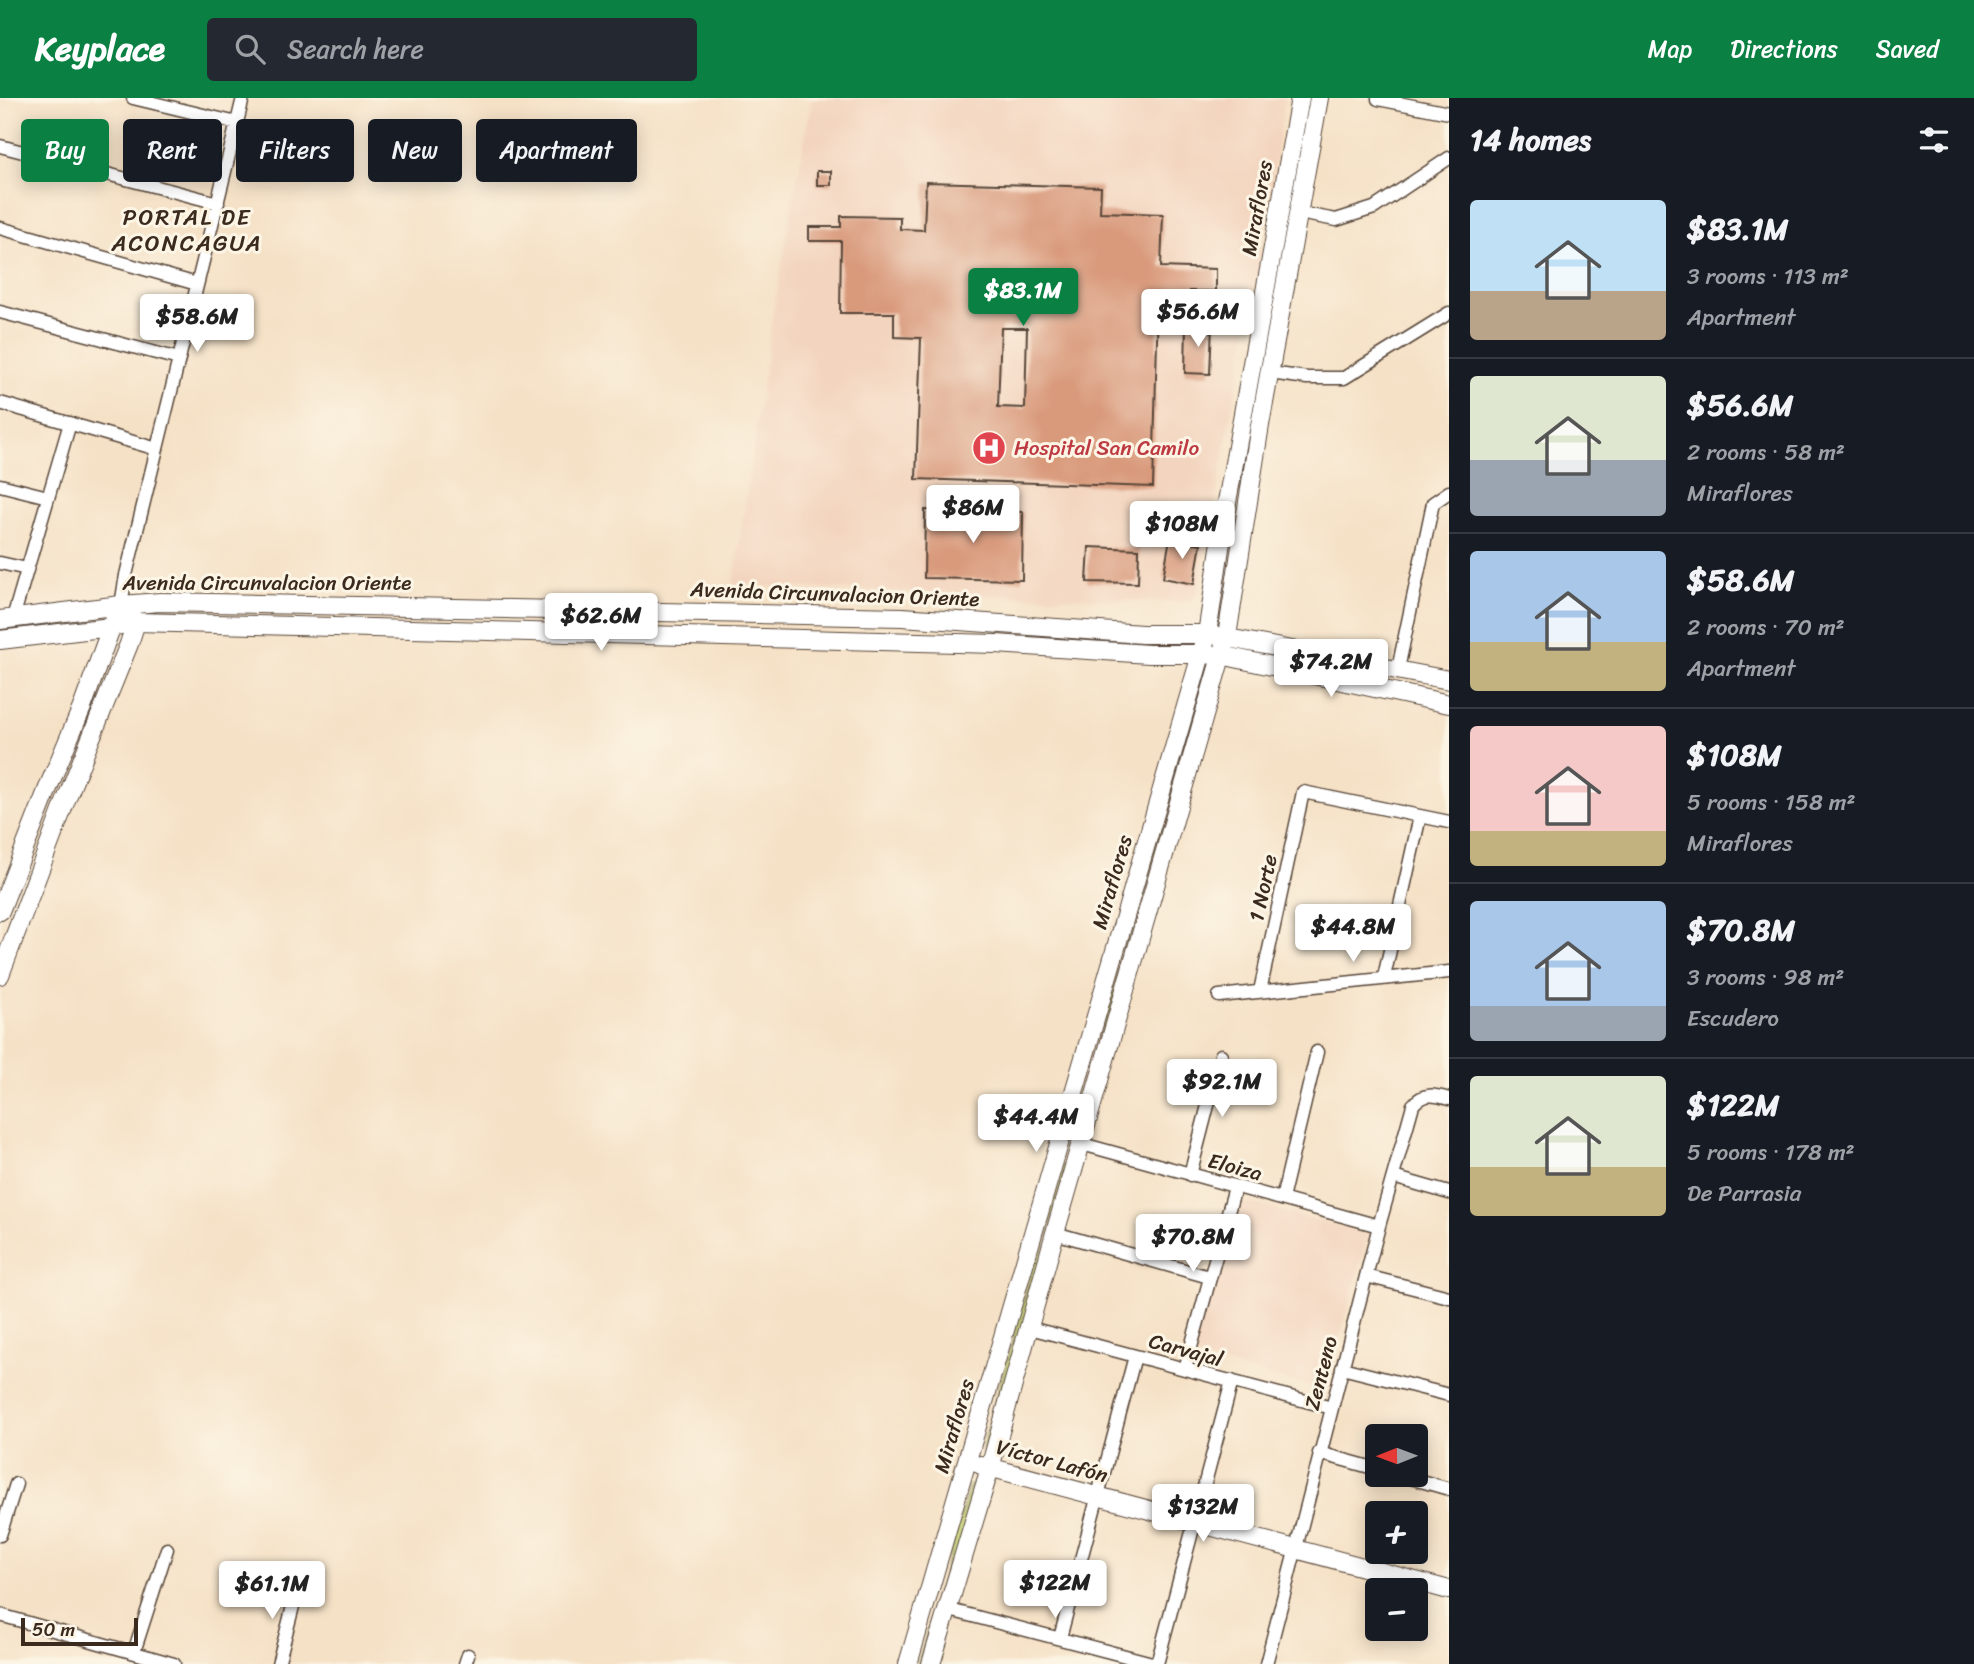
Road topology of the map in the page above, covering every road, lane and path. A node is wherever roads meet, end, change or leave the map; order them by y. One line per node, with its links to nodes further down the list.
1 (133, 98): 9 (street)
2 (243, 98): 8 (street)
3 (1300, 98): 33 (street, Miraflores)
4 (1318, 98): 14 (street, Miraflores)
5 (1378, 99): 6 (street)
6 (1436, 104): 7 (street)
7 (1449, 113)
8 (238, 119)
9 (236, 123)
10 (236, 127): 13 (street)
11 (0, 146): 13 (street)
12 (1449, 158): 14 (street)
13 (218, 203): 16 (street)
14 (1298, 213): 20 (street, Miraflores)
15 (0, 228): 16 (street)
16 (197, 284): 19 (street)
17 (0, 312): 19 (street)
18 (1449, 313): 20 (street)
19 (179, 359): 23 (street)
20 (1270, 373): 34 (street, Miraflores)
21 (0, 403): 22 (street)
22 (70, 423): 23 (street); 26 (street)
23 (157, 449): 29 (street)
24 (0, 485): 26 (street)
25 (1449, 492): 38 (street)
26 (48, 497): 28 (street)
27 (0, 562): 28 (street)
28 (27, 569): 30 (street)
29 (121, 605): 30 (street, Avenida Circunvalacion Oriente); 31 (street); 32 (street); 33 (street, Avenida Circunvalacion Oriente)
30 (7, 619)
31 (136, 622): 32 (street, Avenida Circunvalacion Oriente); 36 (street, Avenida Circunvalacion Oriente); 45 (street)
32 (111, 627): 35 (street, Avenida Circunvalacion Oriente); 43 (street)
33 (1207, 634): 34 (street, Avenida Circunvalacion Oriente); 36 (street, Miraflores)
34 (1227, 636): 37 (street, Miraflores); 38 (street, Avenida Circunvalacion Oriente)
35 (0, 640)
36 (1201, 654): 37 (street, Avenida Circunvalacion Oriente); 71 (street, Miraflores)
37 (1221, 655): 40 (street, Avenida Circunvalacion Oriente); 52 (street, Miraflores)
38 (1398, 669): 39 (street, Avenida Circunvalacion Oriente)
39 (1449, 680)
40 (1449, 704)
41 (1420, 816): 42 (street); 46 (street); 47 (street, 1 Norte)
42 (1449, 822)
43 (0, 911)
44 (1449, 972): 46 (street)
45 (0, 975)
46 (1384, 977): 47 (street)
47 (1260, 991): 48 (street)
48 (1219, 996)
49 (1317, 1052): 57 (street)
50 (1221, 1055): 53 (street)
51 (1449, 1099): 54 (street, Zenteno)
52 (1082, 1144): 53 (street, Eloiza); 59 (street, Miraflores)
53 (1190, 1175): 55 (street, Eloiza)
54 (1393, 1177): 56 (street); 58 (street, Zenteno)
55 (1235, 1187): 57 (street, Eloiza); 60 (street)
56 (1449, 1193)
57 (1282, 1199): 58 (street, Eloiza)
58 (1379, 1226): 61 (street, Zenteno)
59 (1055, 1233): 60 (street); 63 (street, Miraflores)
60 (1209, 1276): 66 (street)
61 (1366, 1276): 62 (street); 65 (street, Zenteno)
62 (1449, 1297)
63 (1030, 1328): 64 (street, Carvajal); 73 (street, Miraflores)
64 (1135, 1356): 66 (street, Carvajal); 77 (street)
65 (1342, 1368): 68 (street); 69 (street, Zenteno)
66 (1185, 1370): 67 (street, Carvajal)
67 (1232, 1381): 69 (street, Carvajal); 78 (street)
68 (1449, 1395)
69 (1332, 1408): 70 (street, Zenteno)
70 (1319, 1453): 72 (street); 81 (street, Zenteno)
71 (967, 1462): 73 (street, Víctor Lafón); 91 (street, Miraflores)
72 (1365, 1466)
73 (990, 1468): 77 (street, Víctor Lafón); 84 (street, Miraflores)
74 (1428, 1483): 76 (street)
75 (16, 1484): 79 (street)
76 (1449, 1489)
77 (1098, 1497): 78 (street, Víctor Lafón); 86 (street)
78 (1196, 1522): 81 (street, Víctor Lafón); 93 (street)
79 (0, 1535)
80 (167, 1549): 87 (street)
81 (1296, 1549): 83 (street, Víctor Lafón); 94 (street, Zenteno)
82 (298, 1587): 90 (street)
83 (1449, 1589)
84 (946, 1609): 86 (street); 92 (street, Miraflores)
85 (0, 1615): 87 (street)
86 (1060, 1639): 88 (street)
87 (134, 1652): 89 (street)
88 (1107, 1658): 93 (street)
89 (174, 1664)
90 (278, 1664)
91 (908, 1664)
92 (931, 1664)
93 (1156, 1664)
94 (1266, 1664)

